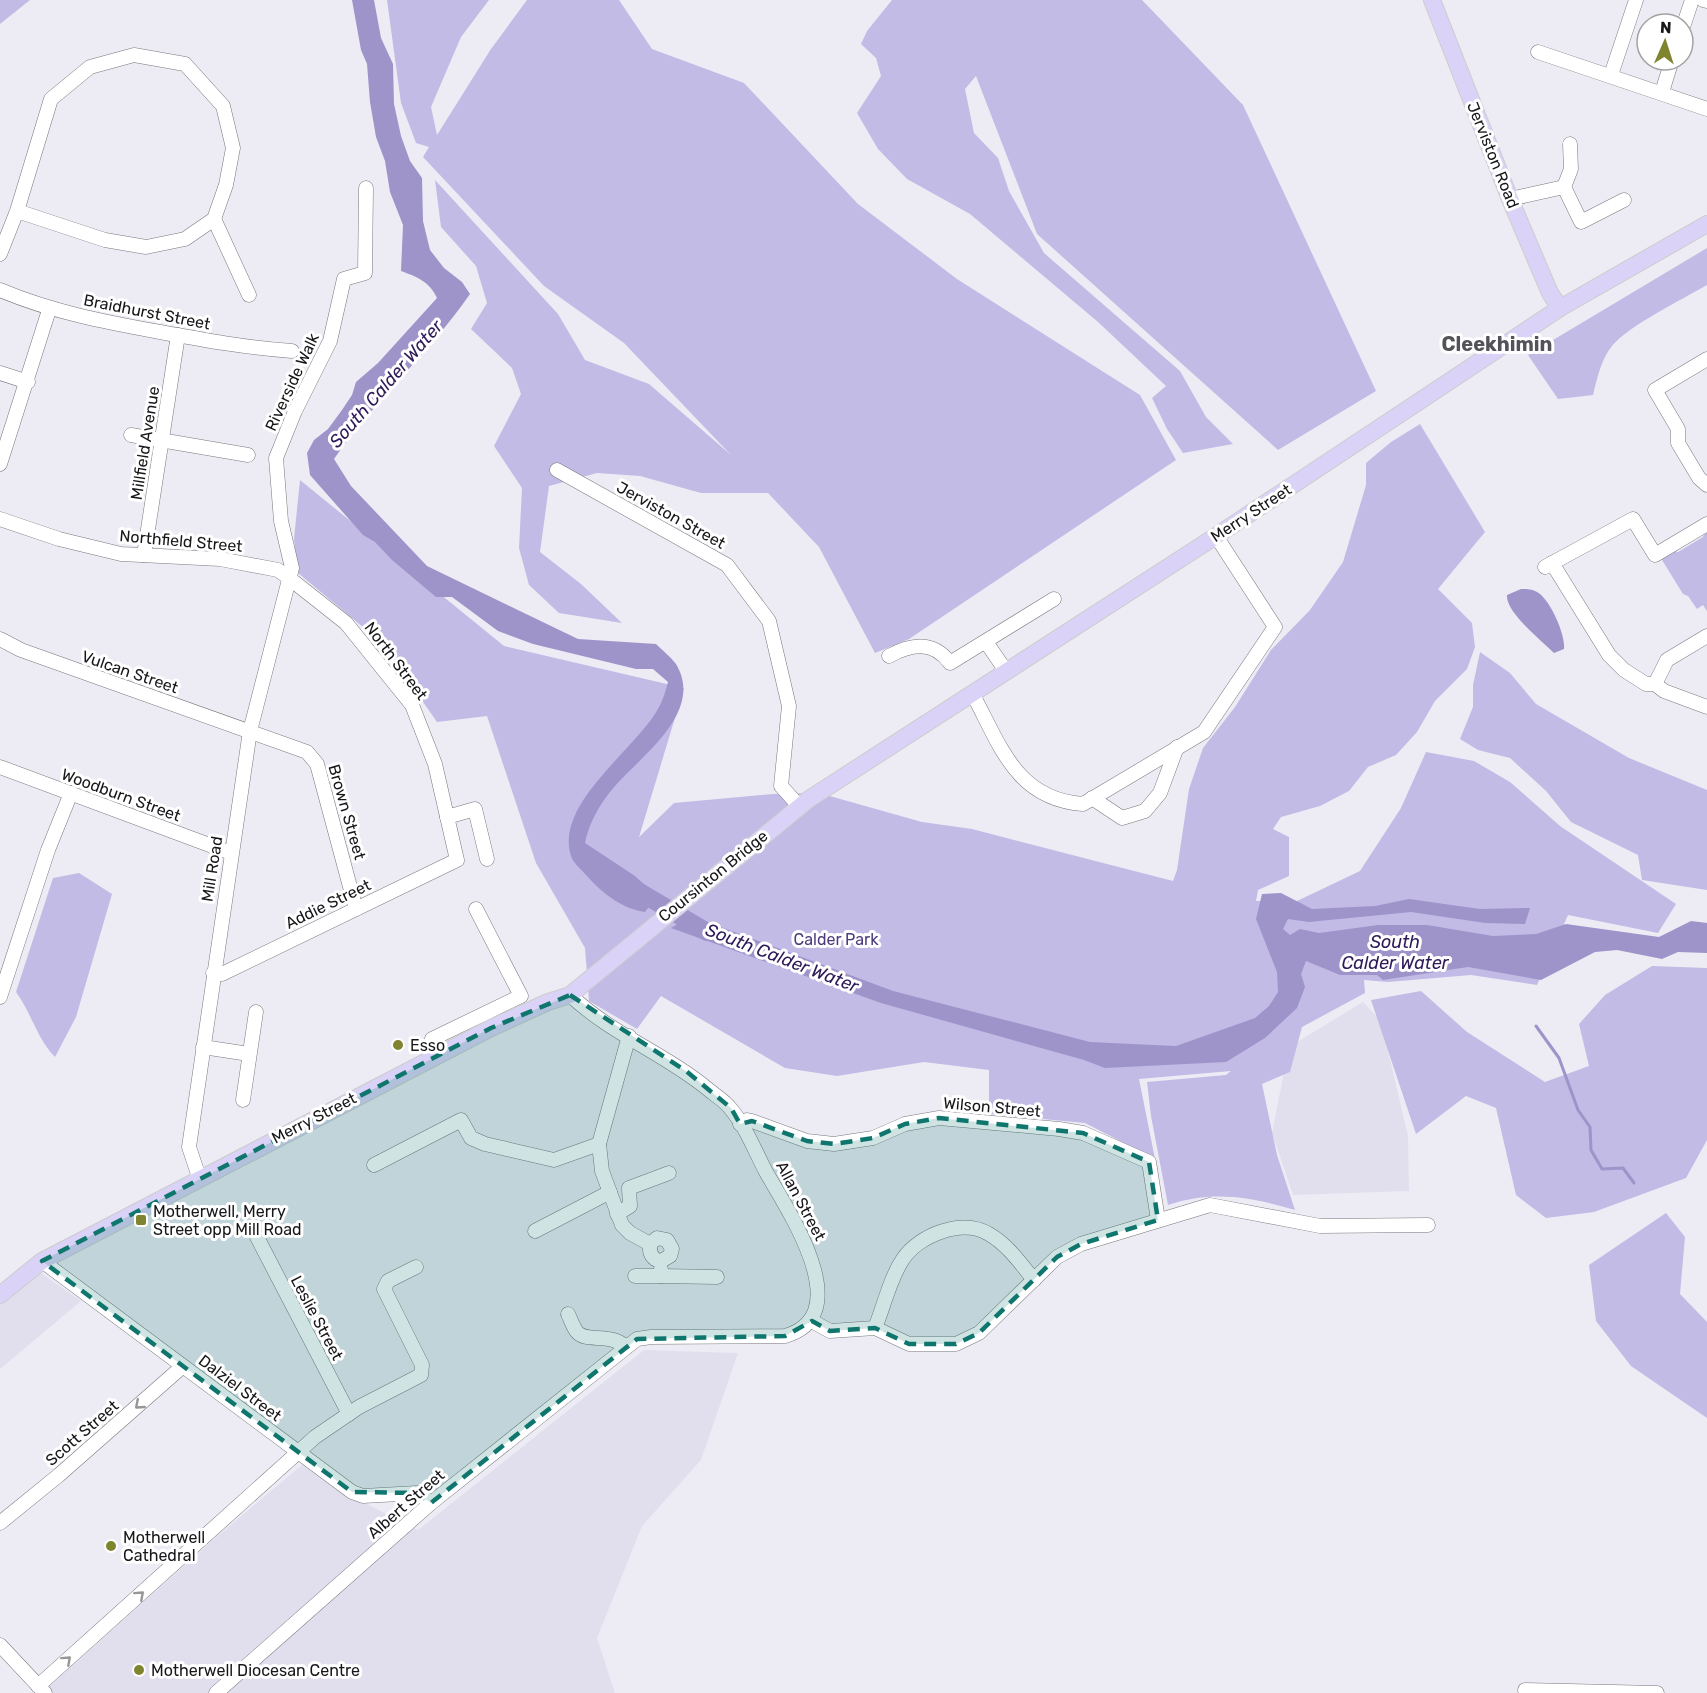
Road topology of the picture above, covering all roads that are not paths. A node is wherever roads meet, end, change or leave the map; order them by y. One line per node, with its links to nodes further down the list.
1 (1432, 0): 13 (main road, Jerviston Road)
2 (1636, 0): 7 (street)
3 (1703, 0): 4 (street)
4 (1707, 2)
5 (1538, 52): 7 (street)
6 (1668, 72): 8 (street)
7 (1611, 75): 8 (street)
8 (1662, 92): 9 (street)
9 (1707, 109)
10 (1570, 144): 11 (street)
11 (1564, 187): 13 (street); 14 (street)
12 (366, 188): 38 (street, Riverside Walk)
13 (1510, 199): 21 (main road, Jerviston Road)
14 (1624, 200)
15 (16, 211): 16 (street); 16 (street); 18 (street)
16 (214, 219): 20 (street)
17 (1707, 224): 21 (main road, Merry Street)
18 (0, 254)
19 (0, 290): 22 (street, Braidhurst Street)
20 (249, 295)
21 (1560, 308): 36 (main road, Merry Street)
22 (49, 310): 23 (street, Braidhurst Street); 27 (street)
23 (178, 335): 24 (street, Braidhurst Street); 29 (street, Millfield Avenue)
24 (292, 351)
25 (1707, 359): 33 (street)
26 (0, 373): 27 (street)
27 (28, 382): 31 (street)
28 (131, 435): 29 (street)
29 (162, 440): 30 (street); 37 (street, Millfield Avenue)
30 (248, 455)
31 (1, 459)
32 (557, 470): 53 (street, Jerviston Street)
33 (1707, 485)
34 (0, 519): 37 (street, Northfield Street)
35 (1707, 524): 45 (street)
36 (1216, 536): 44 (main road, Merry Street); 49 (street)
37 (144, 555): 38 (street, Northfield Street)
38 (291, 573): 48 (street, Mill Road); 54 (street, North Street)
39 (1054, 599): 42 (street)
40 (1707, 636): 45 (street)
41 (0, 639): 48 (street, Vulcan Street)
42 (986, 642): 43 (street); 44 (street)
43 (889, 656)
44 (1006, 671): 46 (main road, Merry Street)
45 (1654, 684): 47 (street)
46 (972, 693): 52 (street); 53 (main road, Merry Street)
47 (1707, 707)
48 (250, 731): 55 (street, Mill Road); 58 (street, Brown Street)
49 (1177, 747): 52 (street); 52 (street)
50 (0, 767): 51 (street, Woodburn Street)
51 (71, 793): 55 (street, Woodburn Street); 61 (street)
52 (1092, 798)
53 (799, 806): 60 (main road, Coursinton Bridge)
54 (447, 817): 56 (street); 57 (street, North Street)
55 (231, 853): 62 (street, Mill Road)
56 (488, 859)
57 (457, 860): 58 (street, Addie Street)
58 (356, 909): 62 (street, Addie Street)
59 (476, 909): 69 (street)
60 (628, 946): 63 (main road, Merry Street)
61 (5, 965): 64 (street)
62 (213, 973): 67 (street, Mill Road)
63 (570, 995): 66 (street, Allan Street); 69 (main road, Merry Street)
64 (0, 997)
65 (256, 1012): 68 (street)
66 (629, 1036): 71 (street, Allan Street); 72 (street)
67 (203, 1047): 68 (street); 75 (street, Mill Road)
68 (249, 1054): 70 (street)
69 (432, 1058): 75 (main road, Merry Street)
70 (243, 1100)
71 (740, 1124): 78 (street, Wilson Street); 92 (street, Allan Street)
72 (599, 1144): 73 (street); 76 (street)
73 (374, 1165)
74 (669, 1173): 77 (street)
75 (199, 1177): 83 (main road, Merry Street)
76 (610, 1192): 77 (street); 80 (street)
77 (617, 1214): 82 (street)
78 (1158, 1220): 79 (street); 89 (street)
79 (1428, 1225)
80 (535, 1231)
81 (256, 1237): 96 (street, Leslie Street)
82 (650, 1244): 84 (street); 84 (street)
83 (42, 1261): 90 (main road, Merry Street); 95 (street, Dalziel Street)
84 (661, 1261): 87 (street)
85 (416, 1267): 96 (street)
86 (635, 1276): 87 (street)
87 (661, 1276): 88 (street)
88 (717, 1277)
89 (1034, 1281): 93 (street); 93 (street)
90 (0, 1295)
91 (568, 1314): 94 (street)
92 (810, 1320): 93 (street); 94 (street)
93 (875, 1328)
94 (626, 1347): 98 (street, Albert Street)
95 (183, 1366): 97 (street, Dalziel Street); 99 (street, Scott Street, one-way to 99)
96 (349, 1414): 97 (street)
97 (297, 1452): 98 (street, Dalziel Street); 101 (street, one-way to 97)
98 (431, 1503): 103 (street, Albert Street)
99 (0, 1523)
100 (0, 1645): 101 (street)
101 (42, 1689)
102 (1524, 1690): 104 (street)
103 (216, 1693)
104 (1657, 1693)

